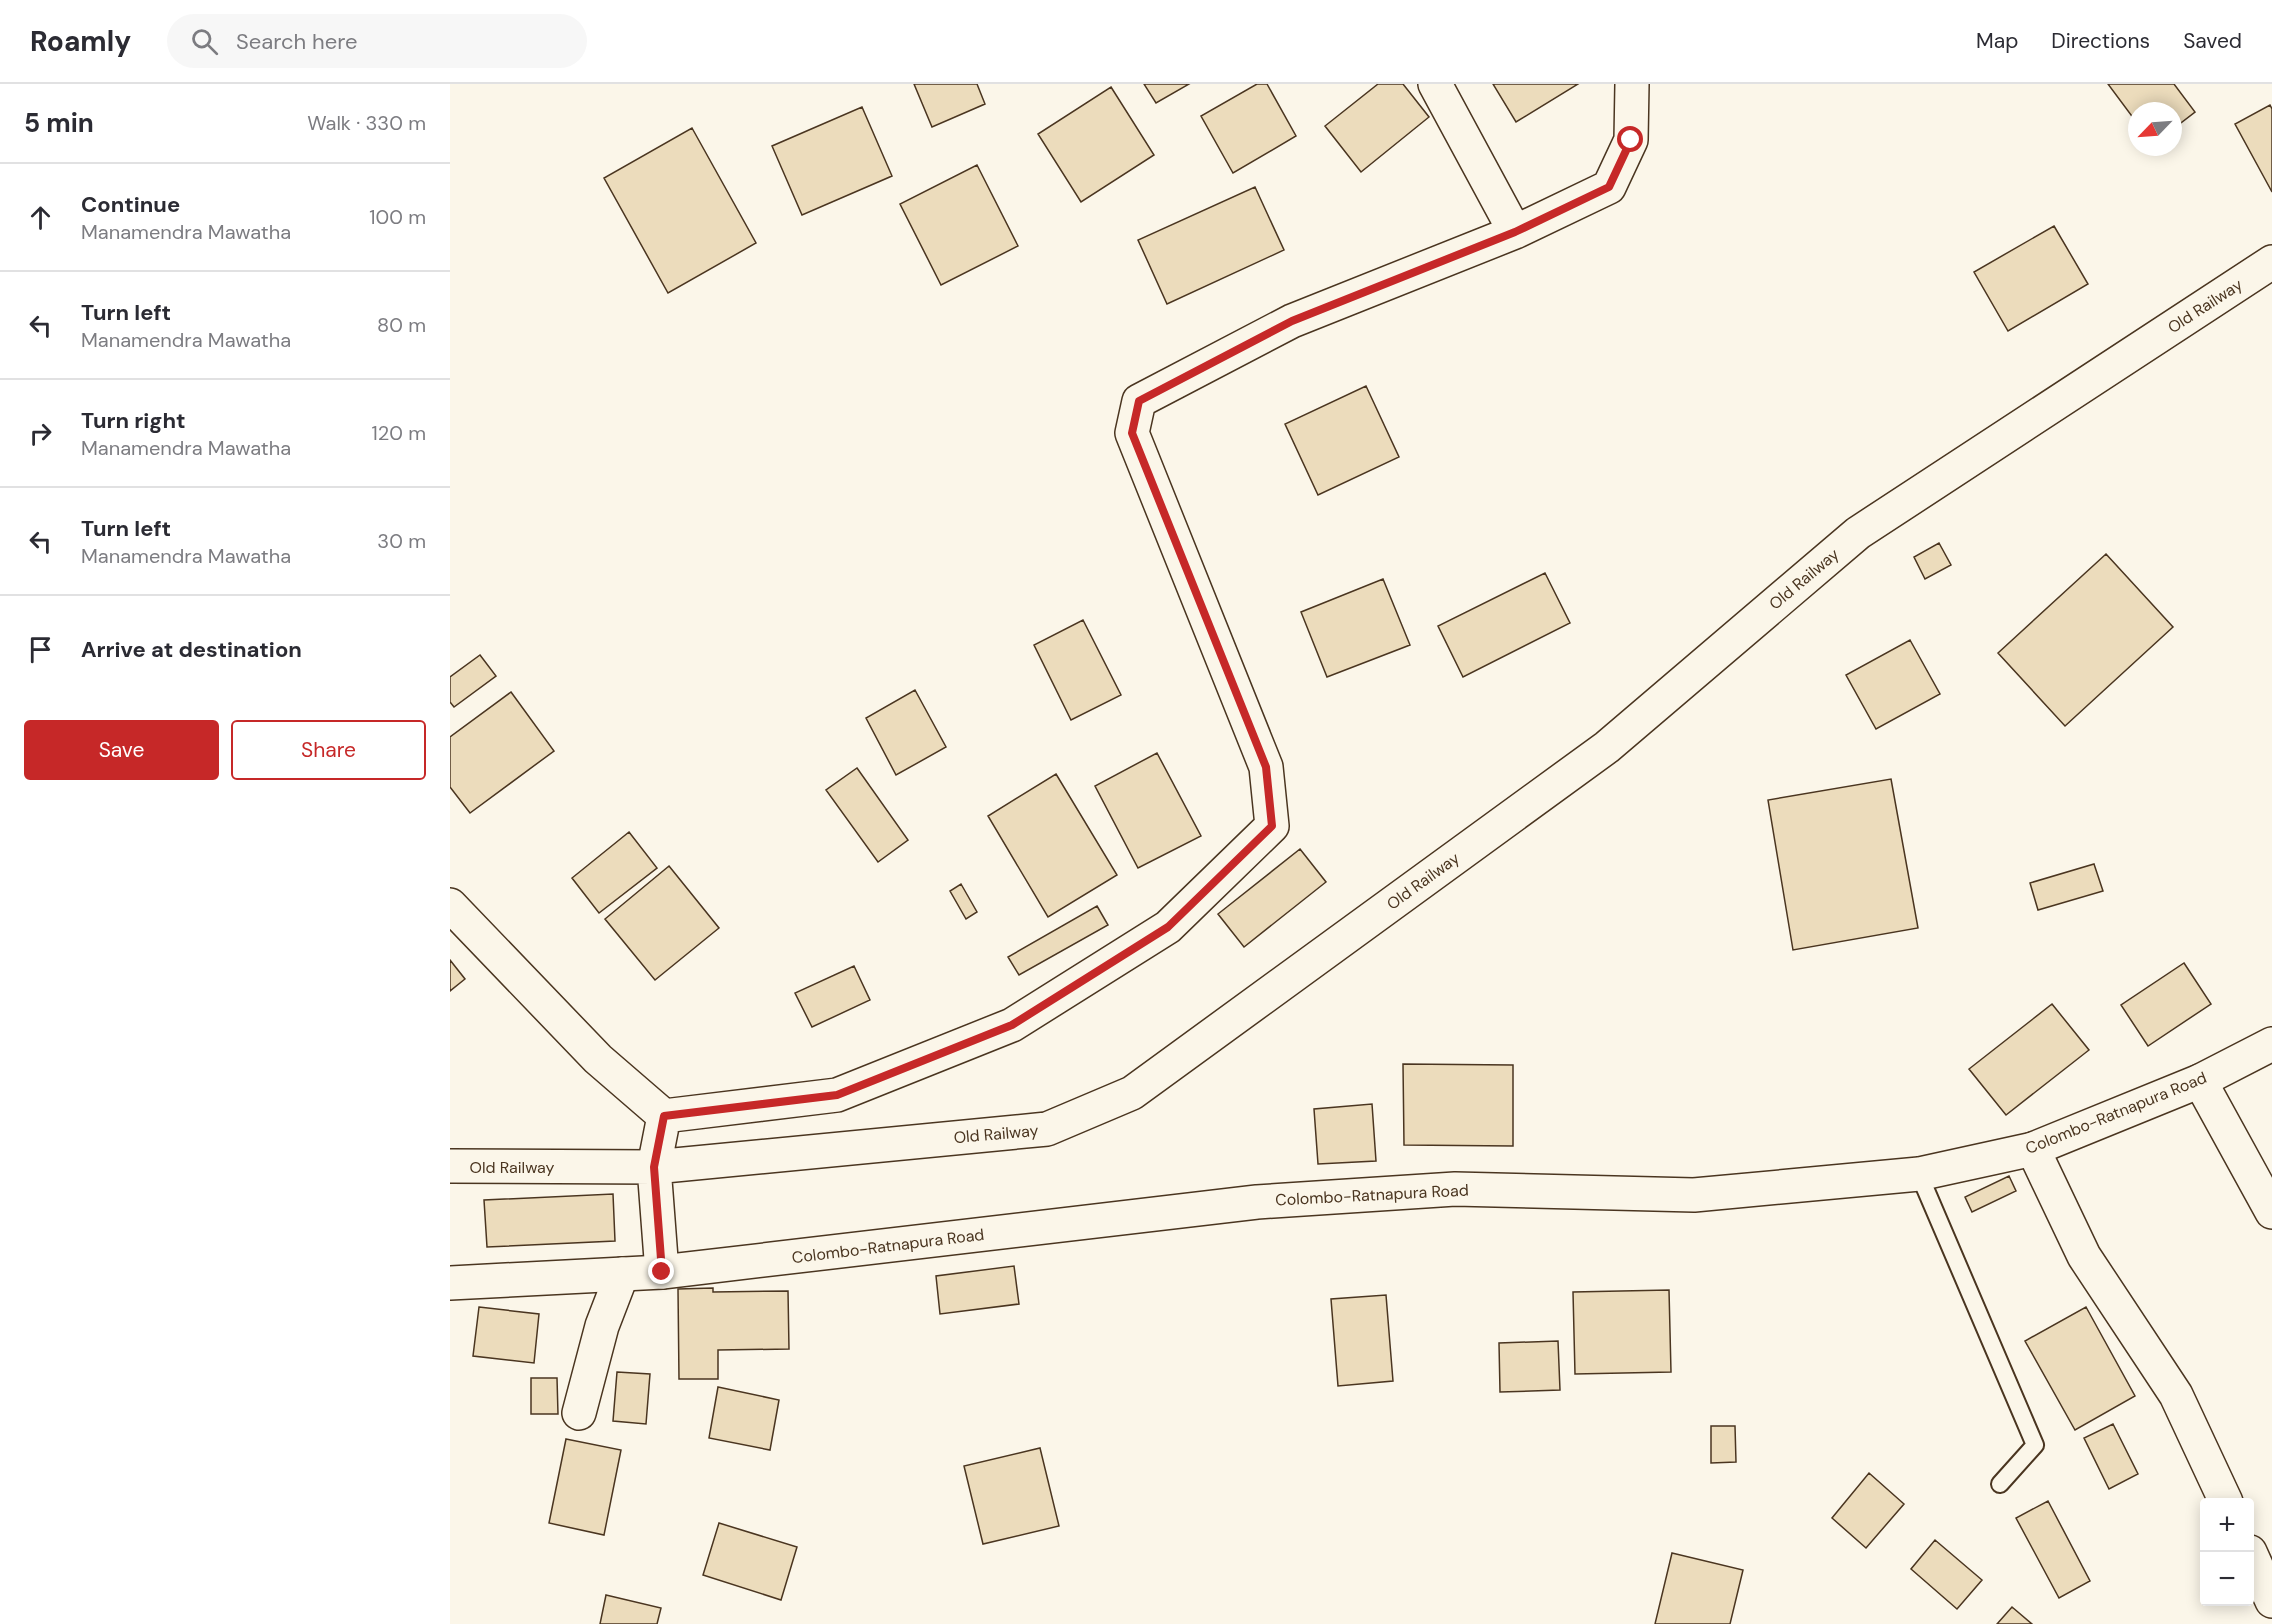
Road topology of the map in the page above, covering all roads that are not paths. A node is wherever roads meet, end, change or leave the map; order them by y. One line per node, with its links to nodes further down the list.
1 (1436, 84): 3 (main road)
2 (1632, 84): 3 (main road)
3 (1515, 232): 8 (main road)
4 (2272, 262): 11 (main road, Old Railway)
5 (450, 905): 8 (main road)
6 (2272, 1044): 7 (main road, Colombo-Ratnapura Road)
7 (2200, 1081): 9 (main road, Colombo-Ratnapura Road); 13 (main road)
8 (664, 1116): 11 (main road)
9 (2033, 1149): 12 (main road, Colombo-Ratnapura Road); 19 (main road)
10 (450, 1166): 11 (main road, Old Railway)
11 (654, 1167): 14 (main road)
12 (1919, 1174): 14 (main road, Colombo-Ratnapura Road); 18 (lane)
13 (2272, 1212)
14 (662, 1272): 15 (main road, Colombo-Ratnapura Road)
15 (622, 1274): 16 (main road, Colombo-Ratnapura Road); 17 (main road)
16 (450, 1283)
17 (579, 1413)
18 (2000, 1484)
19 (2224, 1498)
20 (2254, 1561): 21 (main road)
21 (2272, 1601)

